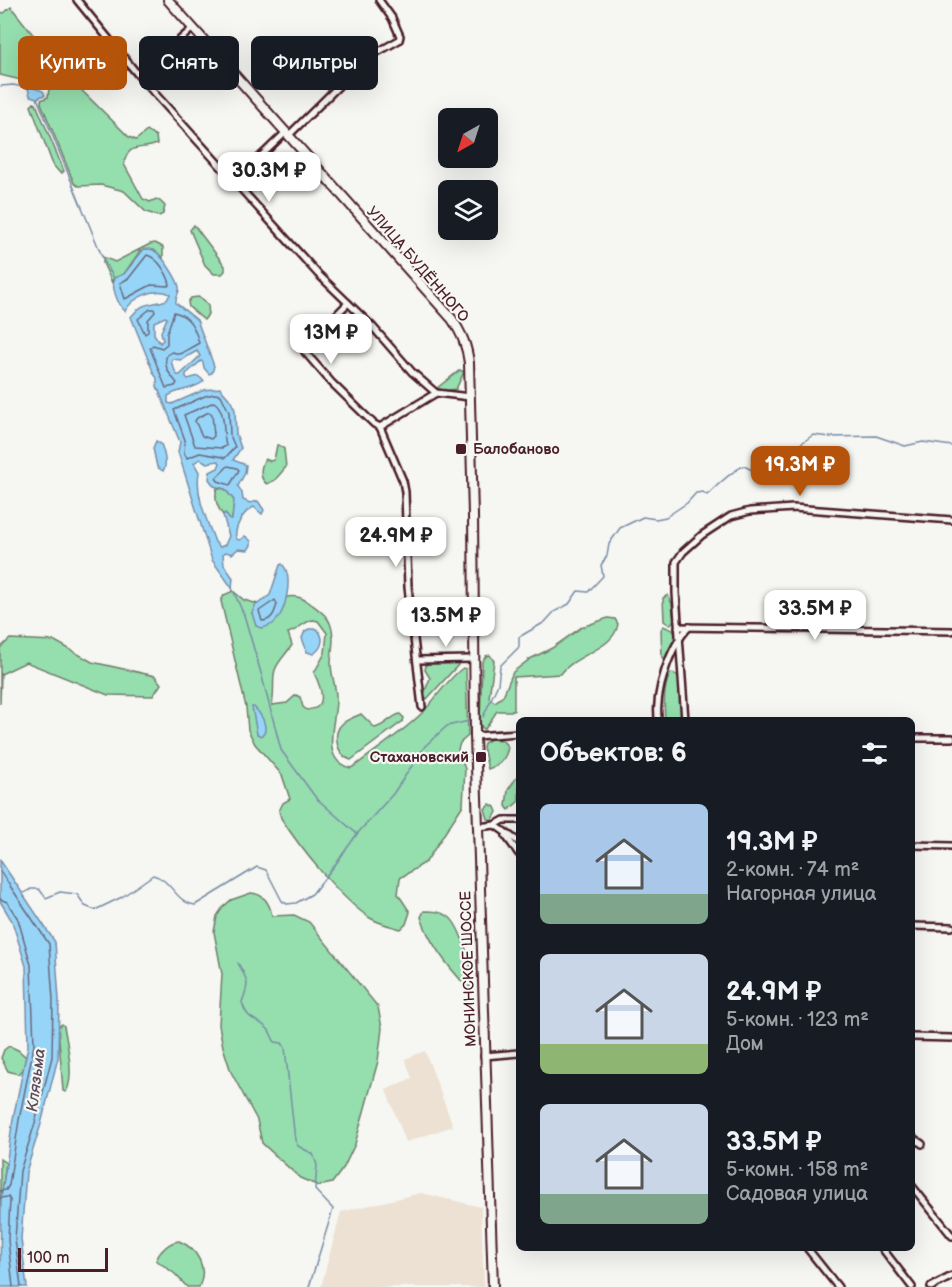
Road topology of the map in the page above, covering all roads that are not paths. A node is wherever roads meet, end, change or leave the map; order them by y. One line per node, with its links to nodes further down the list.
1 (77, 0): 6 (street)
2 (168, 0): 4 (main road, УЛИЦА БУДЁННОГО)
3 (379, 0): 8 (street)
4 (193, 28): 5 (street); 8 (main road, УЛИЦА БУДЁННОГО)
5 (184, 36)
6 (139, 76)
7 (152, 90): 9 (street)
8 (288, 133): 9 (street); 12 (main road, УЛИЦА БУДЁННОГО)
9 (235, 181): 10 (street)
10 (348, 303): 11 (street); 13 (street)
11 (436, 393): 12 (street); 13 (street)
12 (470, 397): 19 (main road, УЛИЦА БУДЁННОГО)
13 (380, 427): 20 (street)
14 (952, 520): 15 (street)
15 (678, 627): 16 (street); 18 (street)
16 (689, 627): 17 (street); 18 (street)
17 (952, 631)
18 (680, 640): 22 (street); 23 (street)
19 (473, 654): 20 (street); 25 (main road, МОНИНСКОЕ ШОССЕ)
20 (418, 660): 21 (street)
21 (422, 707)
22 (658, 717)
23 (685, 717)
24 (516, 734): 25 (street)
25 (475, 736): 30 (main road, МОНИНСКОЕ ШОССЕ)
26 (915, 738): 27 (street)
27 (952, 738)
28 (516, 820): 29 (street)
29 (495, 825): 30 (street); 31 (street)
30 (478, 826): 41 (main road, МОНИНСКОЕ ШОССЕ)
31 (504, 833): 32 (street); 35 (street)
32 (516, 840)
33 (915, 845): 34 (street)
34 (952, 846)
35 (516, 850)
36 (915, 926): 37 (street)
37 (952, 927)
38 (915, 1037): 39 (street)
39 (952, 1038)
40 (516, 1053): 41 (street)
41 (484, 1056): 49 (main road, МОНИНСКОЕ ШОССЕ)
42 (915, 1139): 43 (street)
43 (922, 1144)
44 (915, 1189): 45 (street)
45 (952, 1236)
46 (809, 1251): 50 (street)
47 (884, 1251): 51 (street)
48 (952, 1276): 52 (street)
49 (493, 1287)
50 (838, 1287)
51 (912, 1287)
52 (931, 1287)

